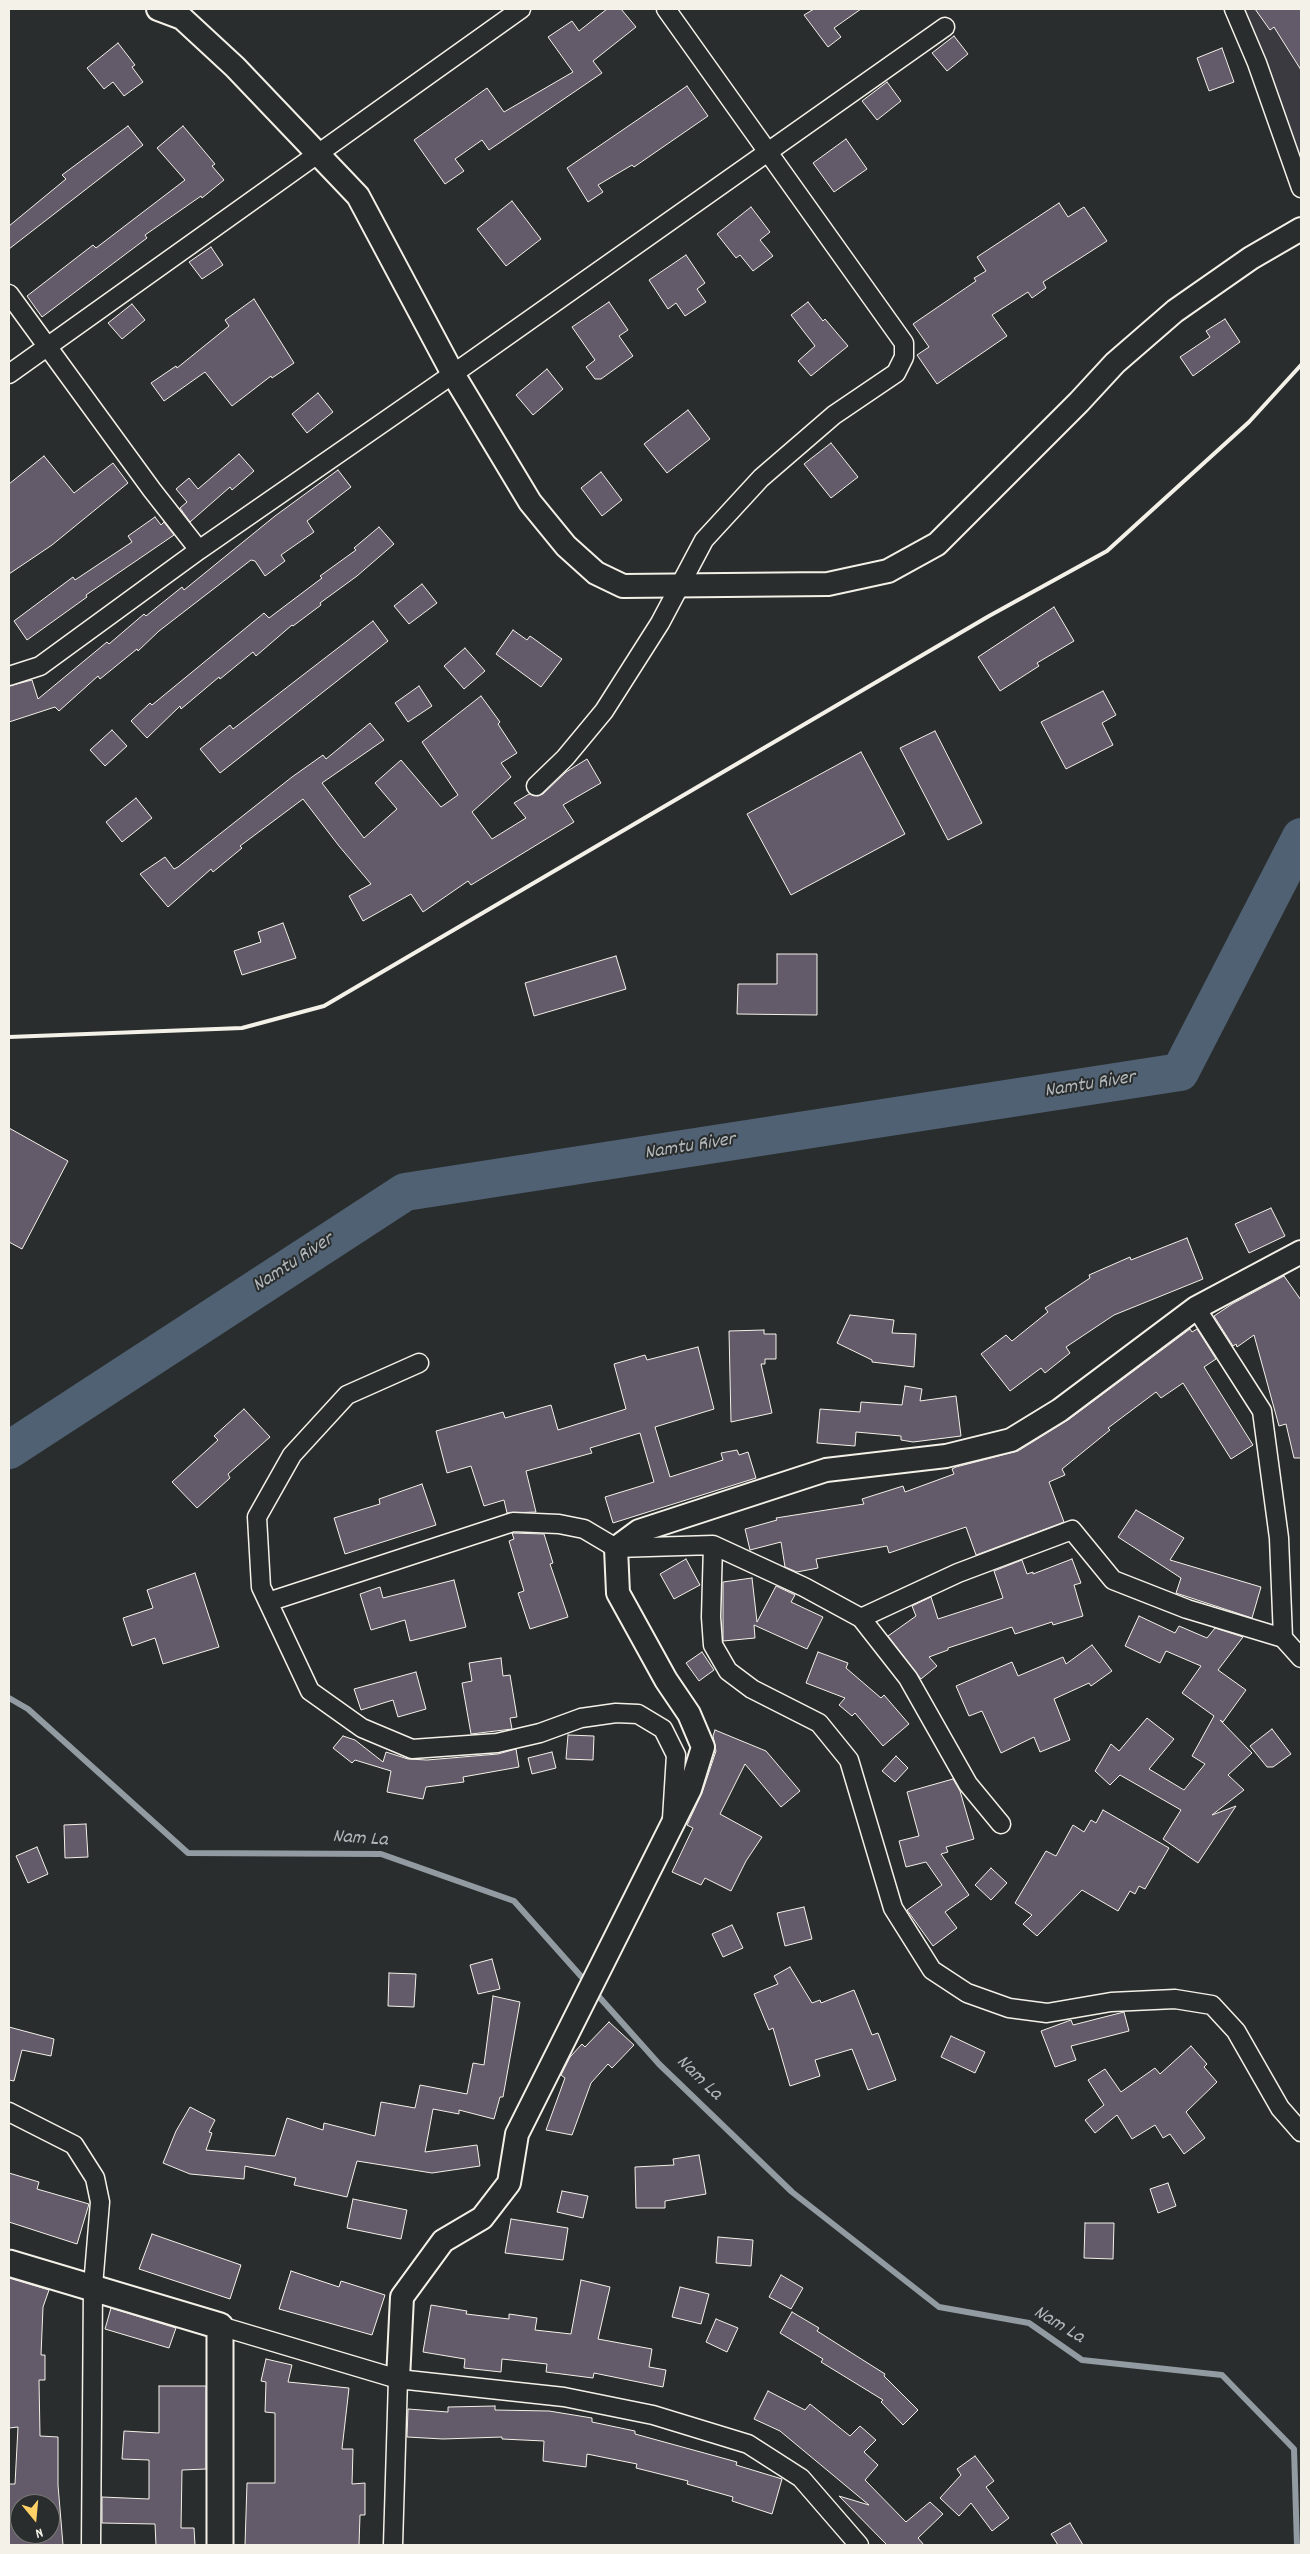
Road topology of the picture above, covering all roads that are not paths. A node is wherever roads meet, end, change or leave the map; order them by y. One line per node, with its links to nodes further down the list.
1 (158, 9): 6 (street)
2 (521, 9): 6 (street)
3 (666, 9): 7 (street)
4 (1234, 9): 8 (street)
5 (945, 27): 7 (street)
6 (318, 152): 11 (street); 13 (street)
7 (768, 152): 13 (street); 15 (street)
8 (1301, 188)
9 (1301, 229): 15 (street)
10 (9, 294): 11 (street)
11 (46, 347): 12 (street); 14 (street)
12 (9, 374)
13 (453, 374): 14 (street); 15 (street)
14 (199, 550): 16 (street)
15 (680, 586): 17 (street)
16 (9, 676)
17 (536, 786)
18 (1301, 1252): 19 (street)
19 (1196, 1308): 22 (street); 25 (street)
20 (419, 1363): 23 (street)
21 (713, 1545): 22 (street); 24 (street); 30 (street)
22 (616, 1548): 23 (street); 27 (street)
23 (268, 1602): 27 (street)
24 (861, 1618): 25 (street); 28 (street)
25 (1283, 1638): 26 (street)
26 (1301, 1658)
27 (672, 1824): 34 (street)
28 (1001, 1824)
29 (9, 2112): 32 (street)
30 (1301, 2132)
31 (9, 2263): 32 (main road)
32 (94, 2286): 33 (main road); 36 (street)
33 (220, 2326): 34 (street); 37 (main road)
34 (398, 2379): 35 (street); 38 (street)
35 (844, 2526): 39 (street); 40 (street)
36 (91, 2545)
37 (220, 2545)
38 (393, 2545)
39 (845, 2545)
40 (860, 2545)

